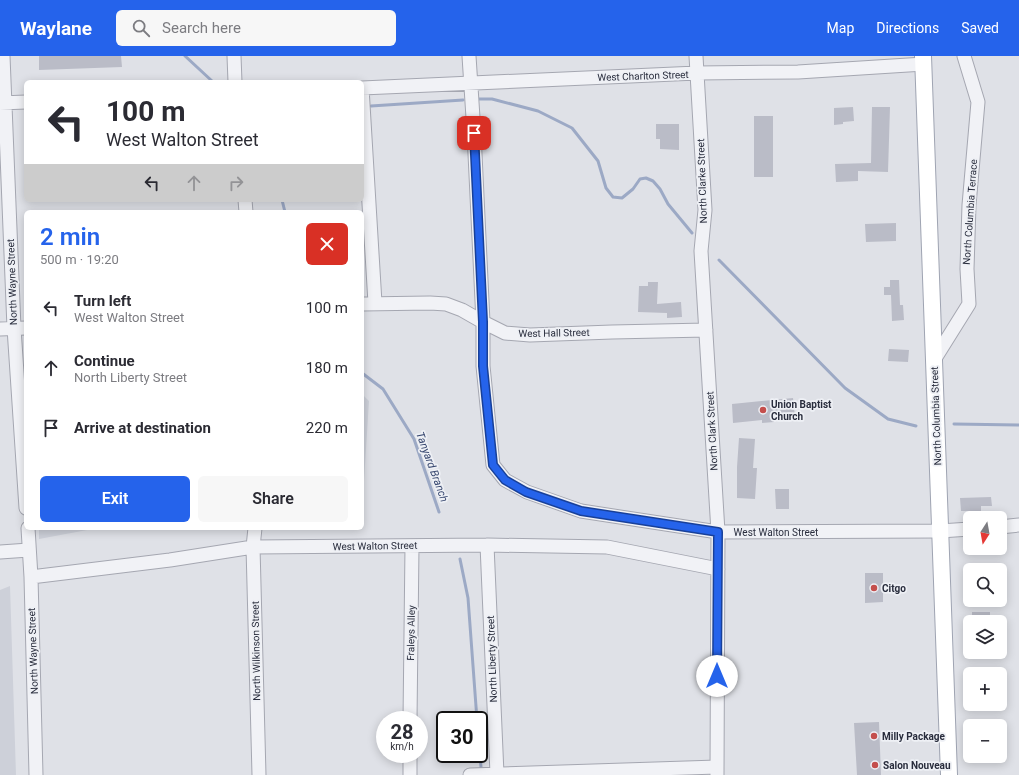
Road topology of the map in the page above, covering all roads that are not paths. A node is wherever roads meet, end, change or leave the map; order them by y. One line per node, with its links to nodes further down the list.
1 (3, 56): 12 (street, North Wayne Street)
2 (234, 56): 8 (street)
3 (469, 56): 9 (street)
4 (696, 56): 7 (street, North Clarke Street)
5 (964, 56): 19 (street, North Columbia Terrace)
6 (923, 60): 7 (street, West Charlton Street); 19 (main road, North Columbia Street)
7 (697, 73): 9 (street, West Charlton Street); 18 (street, North Clarke Street)
8 (235, 80)
9 (470, 83): 10 (street, West Charlton Street); 15 (street)
10 (364, 88)
11 (24, 102): 12 (street)
12 (3, 103): 16 (street, North Wayne Street)
13 (364, 160): 14 (street)
14 (368, 304): 15 (street, West Hall Street)
15 (483, 322): 18 (street, West Hall Street); 27 (street, West Walton Street)
16 (20, 328): 17 (street); 20 (street, North Wayne Street)
17 (0, 329)
18 (706, 330): 27 (street, North Clark Street)
19 (934, 360): 26 (main road, North Columbia Street)
20 (24, 448)
21 (1019, 525): 22 (street)
22 (1007, 526)
23 (963, 529): 26 (street, West Walton Street)
24 (28, 530): 31 (street, North Wayne Street)
25 (255, 530): 30 (street, North Wilkinson Street)
26 (940, 531): 27 (street, West Walton Street); 43 (main road, North Columbia Street)
27 (718, 532): 33 (street)
28 (487, 545): 29 (street, West Walton Street); 33 (street, West Walton Street); 38 (street, North Liberty Street)
29 (412, 546): 30 (street, West Walton Street); 35 (street, Fraleys Alley)
30 (253, 547): 34 (street, West Walton Street); 40 (street, North Wilkinson Street)
31 (29, 550): 32 (street); 34 (street, North Wayne Street)
32 (0, 552)
33 (718, 570): 37 (street)
34 (31, 576): 39 (street, North Wayne Street)
35 (410, 711)
36 (410, 763): 41 (street)
37 (717, 771): 38 (street)
38 (497, 774): 42 (street)
39 (36, 775)
40 (259, 775)
41 (410, 775)
42 (470, 775)
43 (949, 775)

